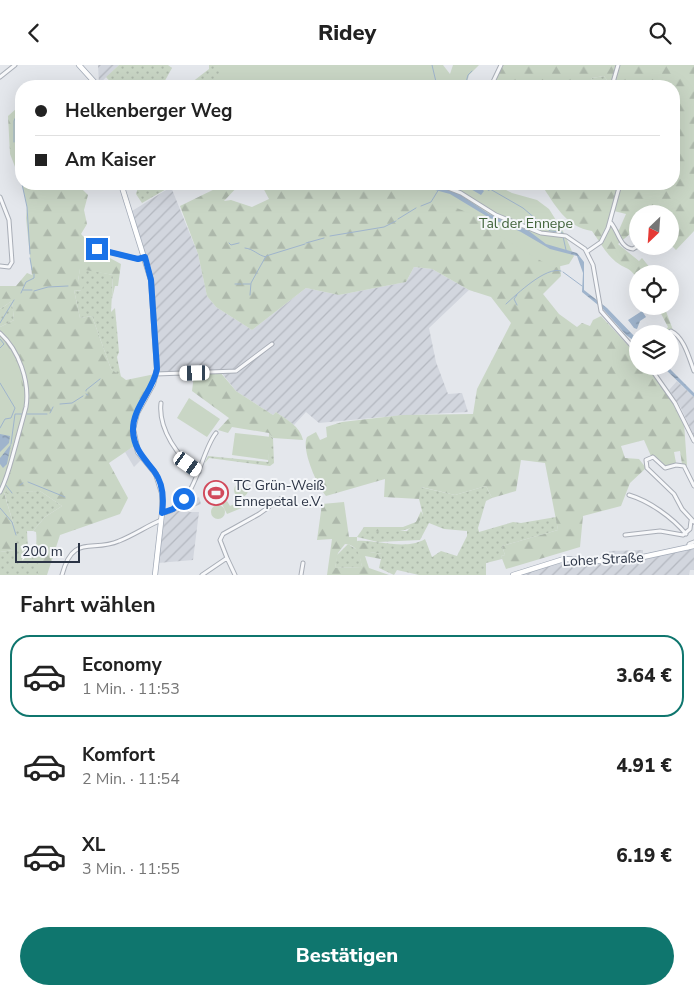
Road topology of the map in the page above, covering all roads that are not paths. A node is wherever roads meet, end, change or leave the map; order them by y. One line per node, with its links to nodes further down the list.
1 (15, 65): 5 (street)
2 (79, 65): 6 (main road)
3 (501, 65): 7 (street)
4 (618, 65): 8 (street)
5 (0, 77)
6 (93, 80)
7 (493, 80)
8 (614, 80)
9 (124, 190): 18 (main road)
10 (453, 190): 17 (street)
11 (618, 190): 14 (street)
12 (0, 197): 13 (street)
13 (1, 202): 19 (street)
14 (610, 221): 15 (street); 17 (street)
15 (629, 248)
16 (97, 249): 18 (street)
17 (588, 251): 22 (street)
18 (145, 257): 25 (main road)
19 (0, 266)
20 (0, 333): 32 (street)
21 (679, 339): 24 (street)
22 (629, 342)
23 (272, 344): 25 (street)
24 (694, 371)
25 (156, 374): 35 (main road)
26 (655, 375): 29 (street)
27 (161, 403): 30 (street)
28 (216, 433): 30 (street)
29 (694, 441)
30 (199, 472): 35 (street)
31 (694, 486): 37 (street)
32 (0, 492)
33 (630, 495): 38 (street)
34 (280, 499): 43 (street)
35 (162, 513): 36 (main road)
36 (162, 519): 45 (street); 46 (main road)
37 (692, 521): 38 (street)
38 (686, 534): 39 (street)
39 (625, 535)
40 (694, 542): 42 (street)
41 (694, 547): 42 (main road, Loher Straße)
42 (688, 548): 50 (main road, Loher Straße)
43 (227, 558): 47 (street); 48 (street)
44 (303, 563): 49 (street)
45 (62, 575)
46 (155, 575)
47 (202, 575)
48 (235, 575)
49 (302, 575)
50 (513, 575)

